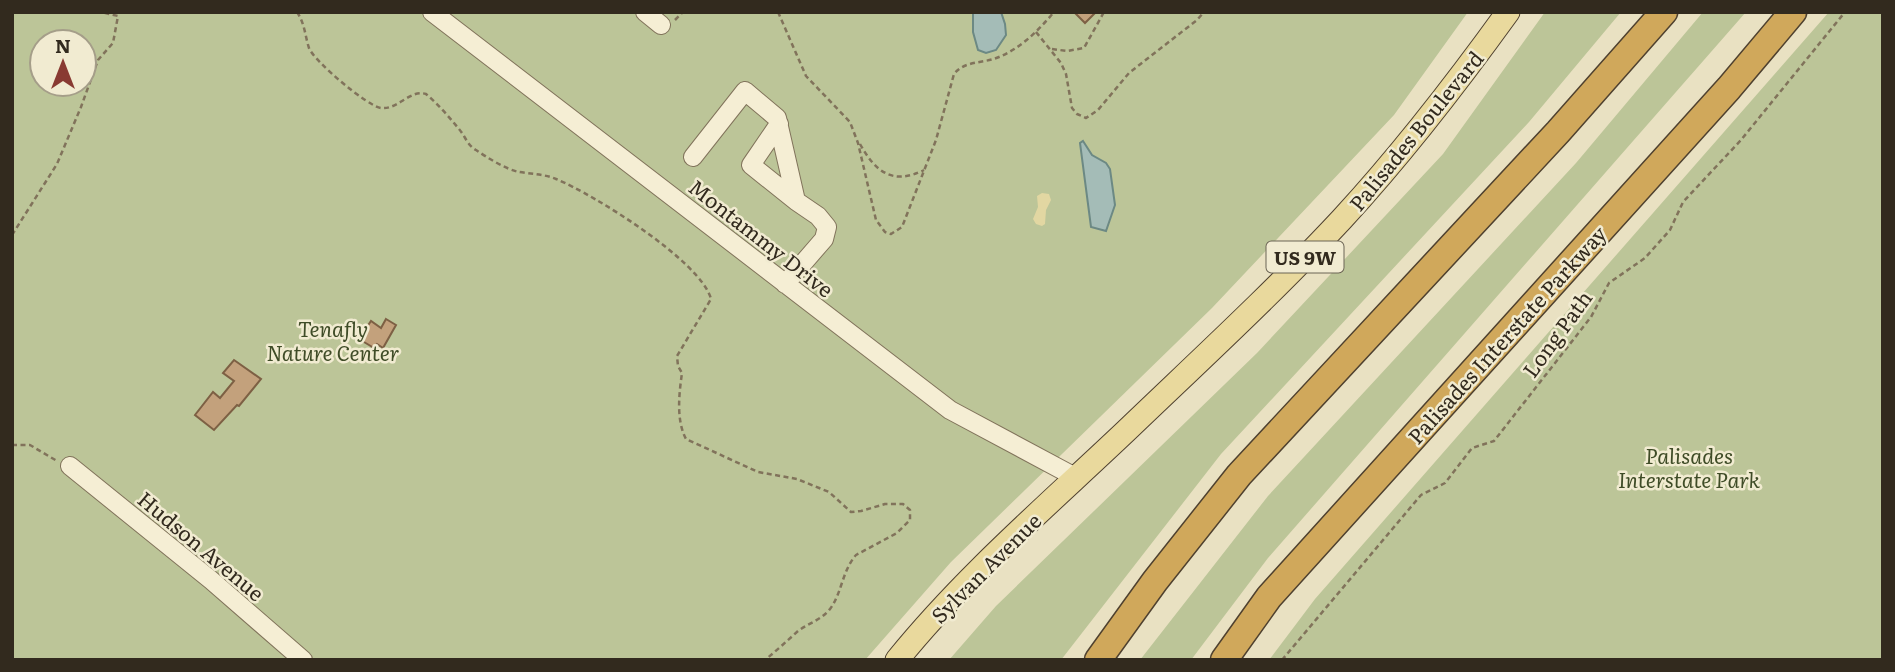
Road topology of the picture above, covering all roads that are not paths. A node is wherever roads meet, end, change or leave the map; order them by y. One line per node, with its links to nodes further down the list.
1 (432, 12): 10 (street, Montammy Drive)
2 (645, 12): 6 (street)
3 (1508, 12): 12 (main road, Palisades Boulevard / US 9W)
4 (1664, 12): 15 (highway)
5 (1793, 12): 16 (highway, Palisades Interstate Parkway)
6 (661, 25)
7 (779, 124): 8 (street); 9 (street); 9 (street)
8 (693, 157)
9 (796, 201): 10 (street)
10 (785, 284): 12 (street, Montammy Drive)
11 (70, 466): 13 (street, Hudson Avenue)
12 (1077, 478): 14 (main road, Sylvan Avenue / US 9W)
13 (303, 660)
14 (897, 660)
15 (1098, 660)
16 (1224, 660)

